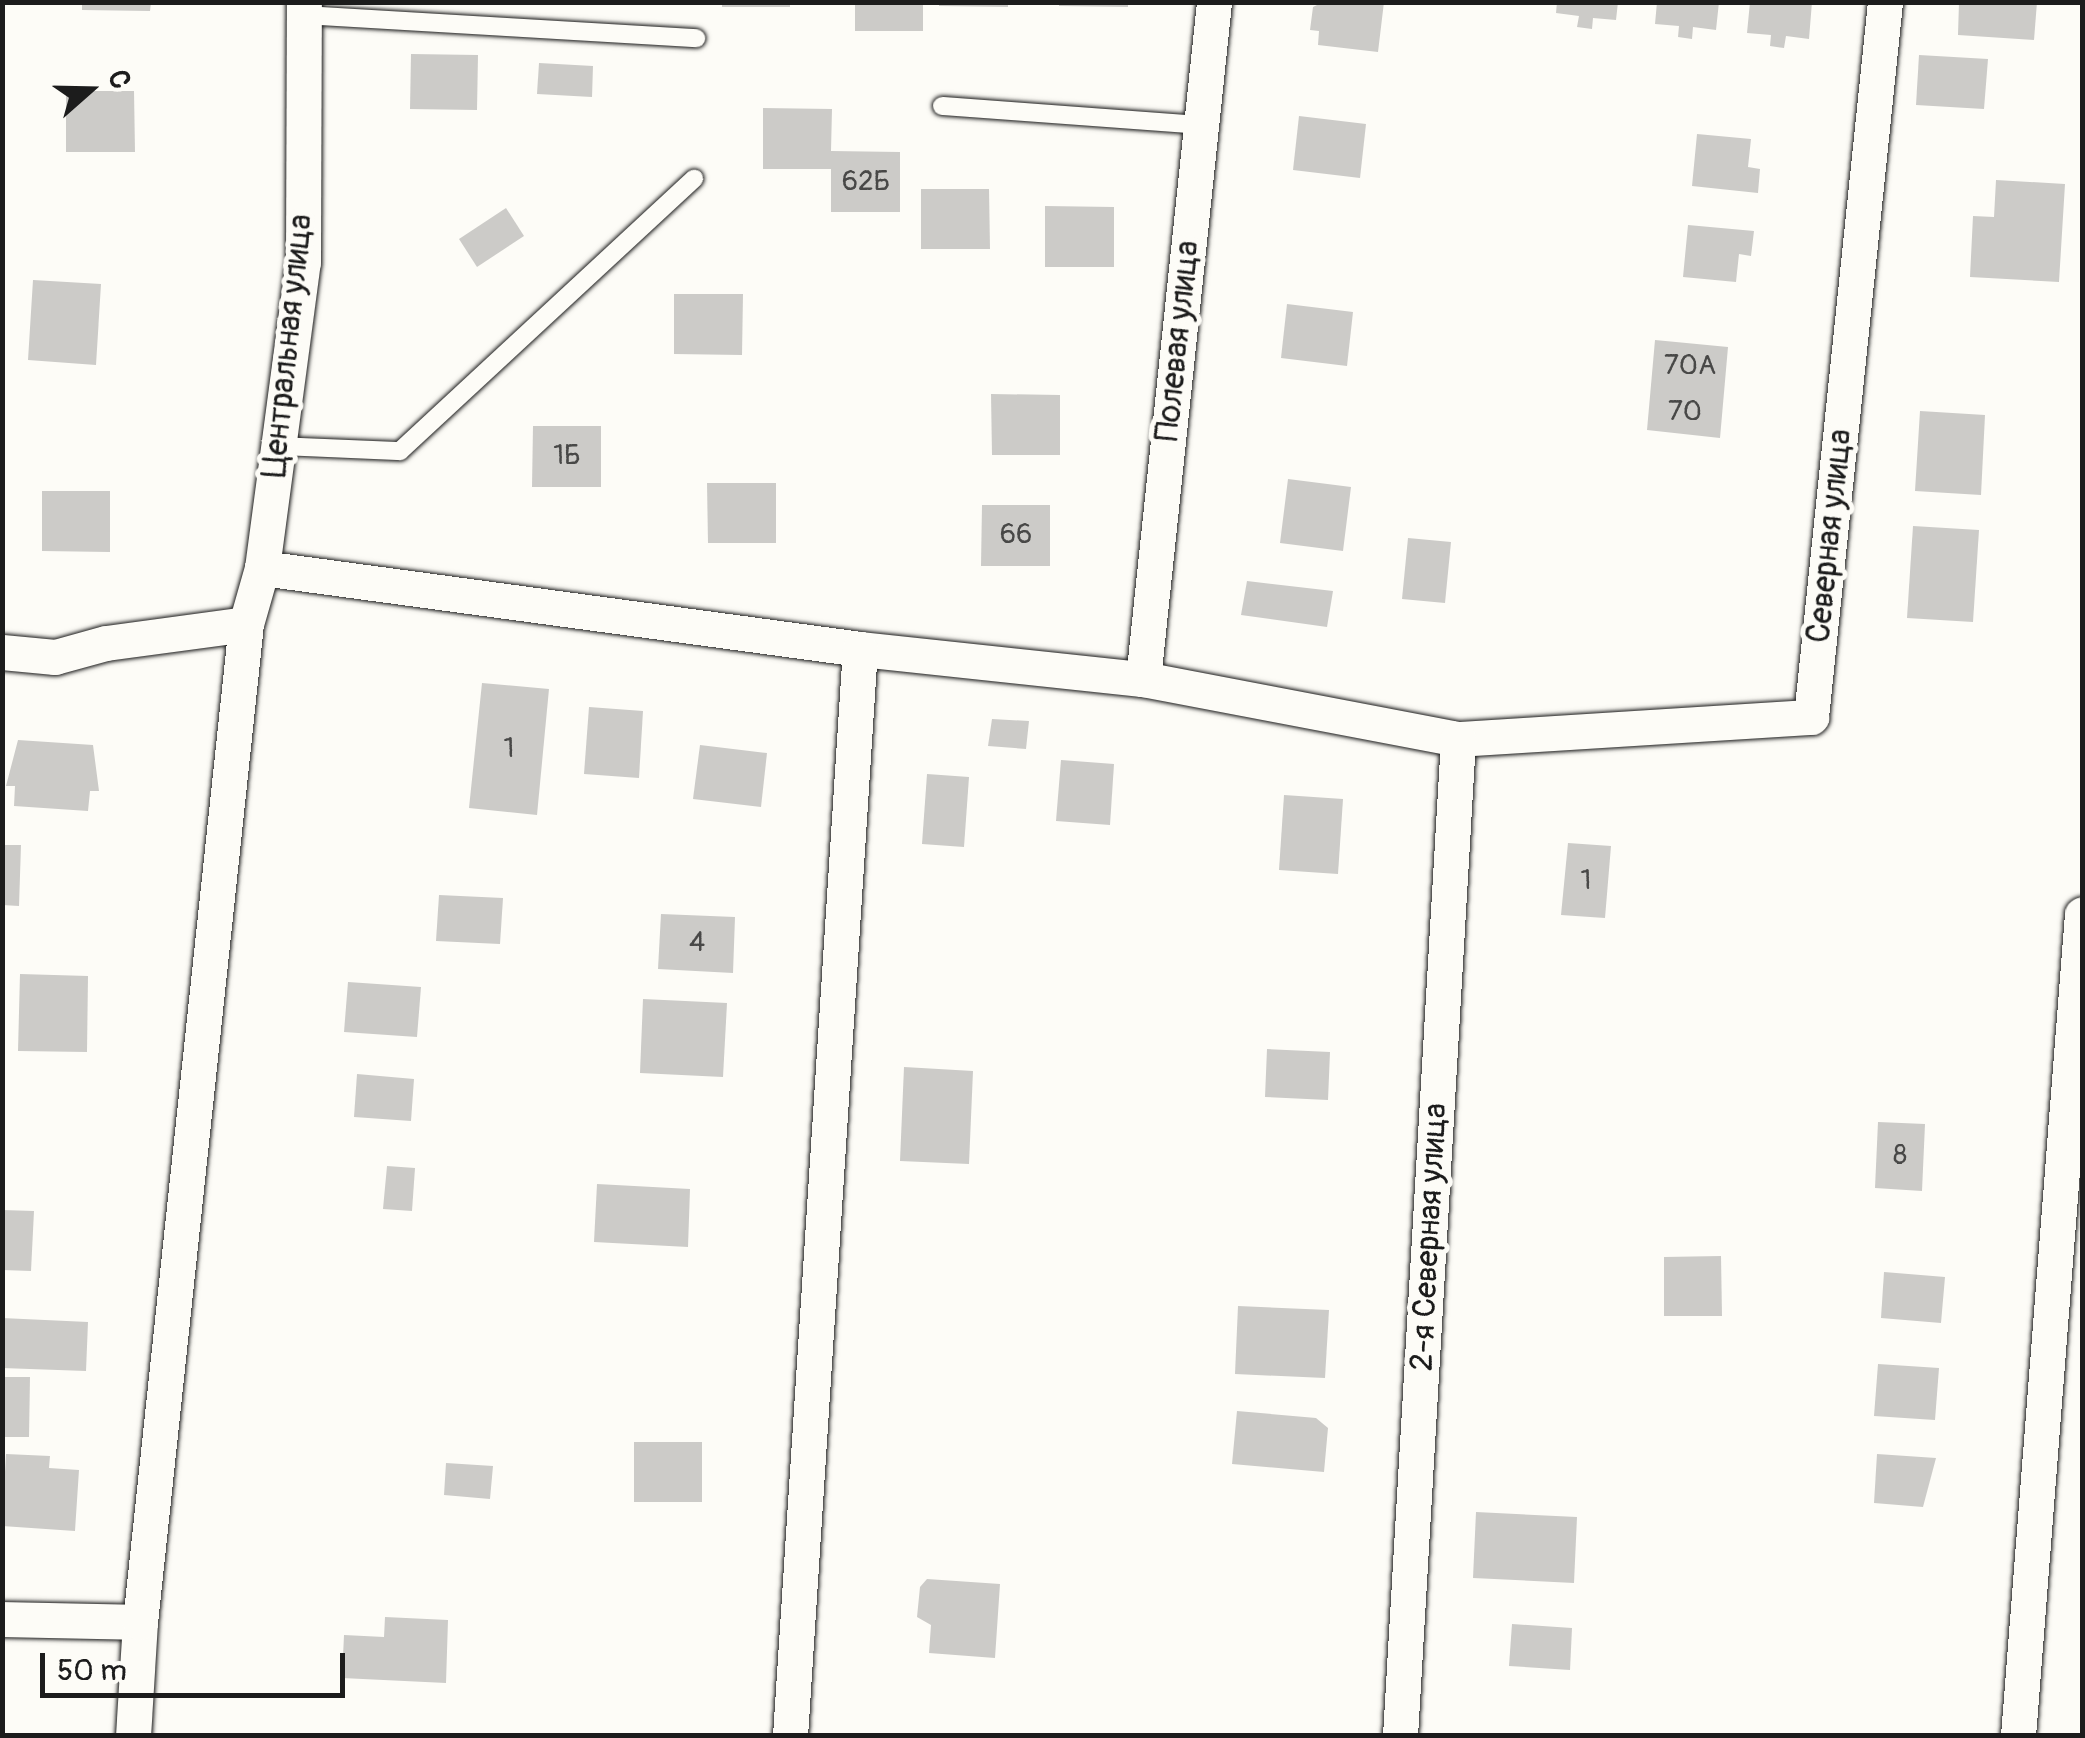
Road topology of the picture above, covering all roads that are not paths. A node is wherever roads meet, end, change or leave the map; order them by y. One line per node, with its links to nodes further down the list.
1 (1214, 2): 6 (street, Полевая улица)
2 (1885, 2): 14 (street, Северная улица)
3 (304, 9): 4 (lane); 8 (street, Центральная улица)
4 (696, 38)
5 (942, 106): 6 (lane)
6 (1200, 125): 13 (street, Полевая улица)
7 (694, 179): 8 (lane)
8 (279, 446): 9 (street, Центральная улица)
9 (262, 568): 10 (street, Центральная улица); 11 (street)
10 (246, 624): 12 (street); 17 (street, Центральная улица)
11 (860, 649): 13 (street); 19 (street)
12 (2, 652)
13 (1143, 679): 14 (street)
14 (1458, 739): 20 (street, 2-я Северная улица)
15 (2082, 914): 21 (street)
16 (2, 1620): 17 (street)
17 (140, 1622): 18 (street, Центральная улица)
18 (134, 1736)
19 (790, 1736)
20 (1400, 1736)
21 (2018, 1736)

